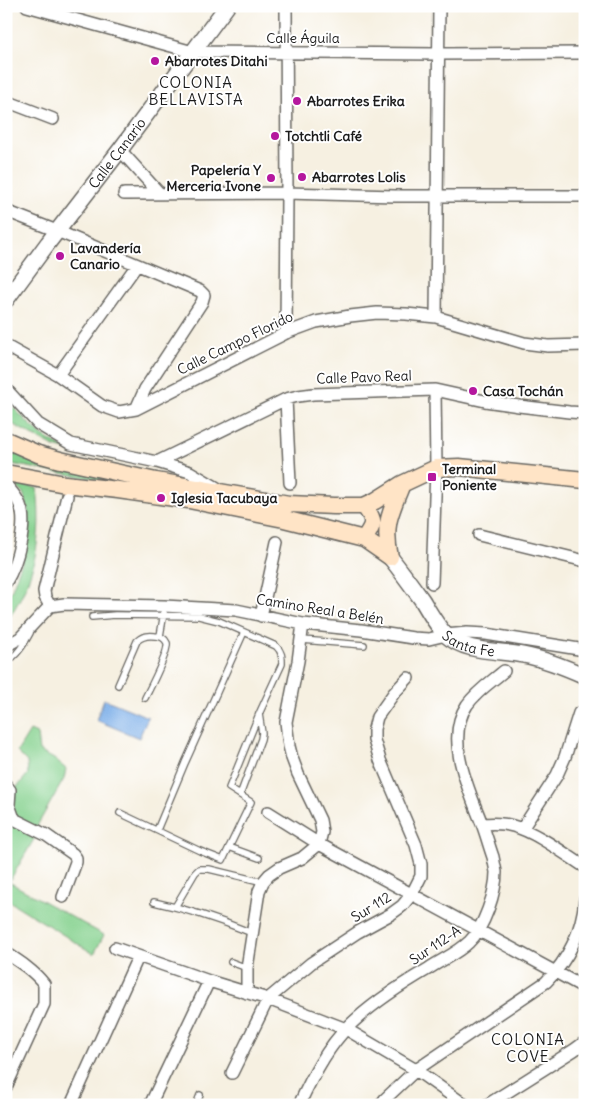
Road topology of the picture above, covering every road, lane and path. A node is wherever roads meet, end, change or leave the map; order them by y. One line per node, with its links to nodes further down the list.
1 (27, 6): 5 (street, Calle Águila)
2 (227, 6): 5 (street, Calle Canario)
3 (286, 6): 6 (street)
4 (439, 6): 8 (street)
5 (193, 52): 6 (street, Calle Águila); 11 (street, Calle Canario)
6 (287, 52): 8 (street, Calle Águila); 12 (street)
7 (585, 53): 8 (street, Calle Águila)
8 (439, 54): 15 (street)
9 (6, 100): 10 (street)
10 (53, 119)
11 (120, 150): 14 (street); 18 (street, Calle Canario)
12 (287, 193): 14 (street); 15 (street); 22 (street)
13 (124, 194): 14 (street)
14 (160, 194)
15 (438, 196): 16 (street); 21 (street)
16 (585, 196)
17 (6, 211): 18 (street)
18 (58, 231): 19 (street); 20 (street, Calle Canario)
19 (137, 264): 25 (street); 29 (street)
20 (6, 300)
21 (436, 317): 22 (street, Calle Campo Florido); 23 (street, Calle Campo Florido)
22 (286, 333): 29 (street, Calle Campo Florido)
23 (585, 345)
24 (6, 346): 25 (street, Calle Campo Florido)
25 (58, 375): 29 (street, Calle Campo Florido)
26 (6, 389): 32 (street)
27 (434, 390): 28 (street, Calle Pavo Real); 30 (street, Calle Pavo Real); 33 (street)
28 (286, 399): 32 (street, Calle Pavo Real); 36 (street)
29 (136, 410)
30 (585, 413)
31 (6, 440): 39 (main road)
32 (157, 462): 39 (street)
33 (436, 468): 35 (main road); 37 (main road); 48 (street)
34 (6, 473): 43 (main road)
35 (585, 480)
36 (290, 483)
37 (402, 484): 41 (main road); 45 (main road)
38 (6, 485): 47 (street)
39 (225, 493): 41 (main road)
40 (67, 496): 49 (street)
41 (364, 506): 43 (main road)
42 (479, 535): 46 (street)
43 (364, 539): 45 (main road)
44 (277, 542): 51 (street)
45 (390, 557): 56 (street, Santa Fe)
46 (585, 561)
47 (6, 582)
48 (432, 583)
49 (50, 606): 50 (street, Camino Real a Belén); 53 (street)
50 (164, 612): 51 (street, Camino Real a Belén); 52 (lane); 55 (lane); 57 (lane)
51 (261, 616): 54 (street, Camino Real a Belén)
52 (92, 617)
53 (35, 622): 60 (street); 62 (lane)
54 (303, 624): 56 (street, Camino Real a Belén); 58 (street)
55 (244, 632): 69 (lane); 76 (lane)
56 (446, 635): 61 (street, Camino Real a Belén); 64 (street, Santa Fe)
57 (160, 636): 66 (lane); 67 (lane)
58 (302, 640): 59 (lane); 77 (street)
59 (364, 645)
60 (6, 646)
61 (585, 650)
62 (6, 662)
63 (504, 671): 74 (street, Sur 112-A)
64 (585, 676)
65 (408, 678): 82 (street, Sur 112)
66 (118, 685)
67 (145, 698)
68 (580, 713): 75 (street)
69 (259, 714): 71 (lane); 71 (lane)
70 (6, 785): 83 (street)
71 (240, 794): 78 (lane)
72 (268, 812): 77 (street)
73 (120, 813): 76 (lane)
74 (482, 824): 75 (street); 87 (street, Sur 112-A)
75 (522, 829): 80 (street)
76 (157, 830): 78 (lane)
77 (319, 844): 81 (street); 82 (street)
78 (229, 847): 79 (lane)
79 (259, 858)
80 (585, 867)
81 (263, 882): 86 (lane); 88 (street)
82 (412, 894): 87 (street); 98 (street, Sur 112)
83 (63, 897)
84 (585, 900): 94 (street)
85 (154, 902): 86 (lane)
86 (175, 907): 88 (lane)
87 (479, 930): 94 (street); 99 (street, Sur 112-A)
88 (252, 933): 93 (street)
89 (115, 948): 91 (street)
90 (6, 953): 103 (street)
91 (138, 957): 95 (street); 105 (street)
92 (231, 962): 93 (lane)
93 (247, 968): 97 (street)
94 (556, 972): 96 (street); 101 (street)
95 (209, 981): 97 (street); 106 (street)
96 (585, 988)
97 (247, 993): 98 (street)
98 (268, 999): 99 (street); 102 (street, Sur 112)
99 (346, 1029): 101 (street); 108 (street, Sur 112-A)
100 (585, 1042): 111 (street)
101 (416, 1070): 109 (street); 110 (street)
102 (232, 1073)
103 (6, 1086)
104 (200, 1095): 107 (lane)
105 (71, 1105)
106 (150, 1105)
107 (196, 1105)
108 (299, 1105)
109 (381, 1105)
110 (465, 1105)
111 (487, 1105)

